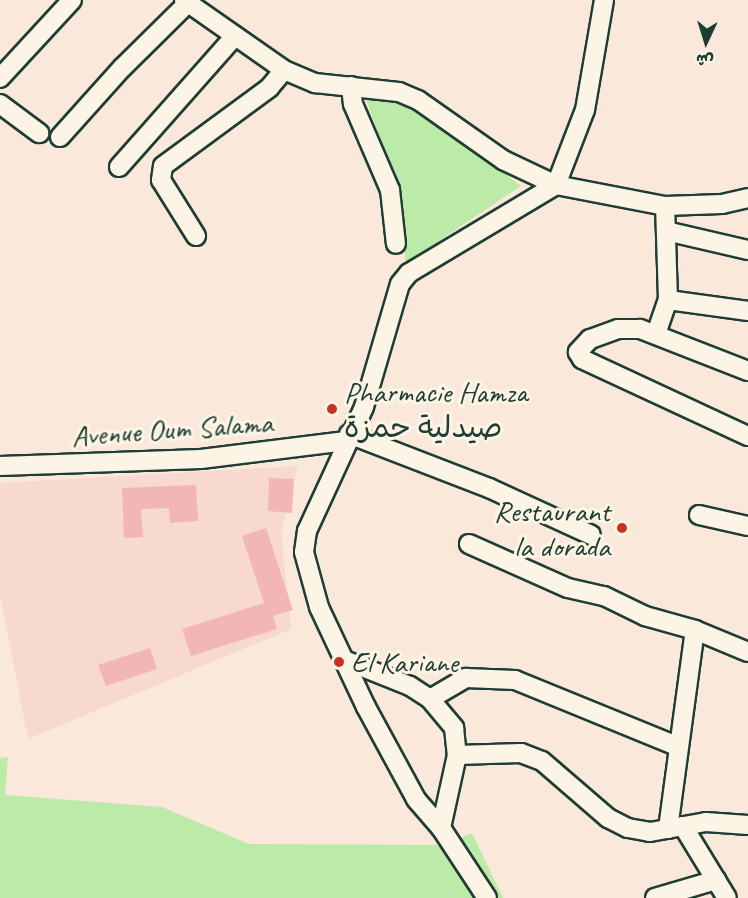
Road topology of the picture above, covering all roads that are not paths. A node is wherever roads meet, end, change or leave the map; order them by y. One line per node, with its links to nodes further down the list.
1 (72, 0): 6 (street)
2 (604, 0): 12 (street)
3 (186, 1): 4 (street); 10 (street)
4 (235, 36): 5 (street); 11 (street)
5 (284, 70): 7 (street); 16 (street)
6 (0, 78)
7 (351, 86): 12 (street); 17 (street)
8 (0, 104): 9 (street)
9 (39, 133)
10 (60, 136)
11 (119, 167)
12 (556, 184): 14 (street); 24 (street)
13 (748, 198): 14 (street)
14 (665, 206): 15 (street)
15 (666, 231): 18 (street); 19 (street)
16 (196, 236)
17 (396, 244)
18 (748, 250)
19 (669, 300): 20 (street); 21 (street)
20 (748, 311)
21 (656, 334): 22 (street); 23 (street)
22 (748, 371)
23 (748, 436)
24 (348, 438): 25 (street, Avenue Oum Salama); 28 (street); 32 (street)
25 (0, 466)
26 (699, 515): 27 (street)
27 (748, 526)
28 (591, 535)
29 (469, 544): 30 (street)
30 (695, 630): 31 (street); 34 (street)
31 (748, 652)
32 (346, 661): 33 (street); 38 (street)
33 (430, 699): 34 (street); 35 (street)
34 (677, 746): 37 (street)
35 (457, 755): 37 (street); 38 (street)
36 (748, 825): 37 (street)
37 (675, 827): 39 (street)
38 (441, 828): 40 (street)
39 (716, 880): 41 (street); 42 (street)
40 (488, 898)
41 (655, 898)
42 (727, 898)

